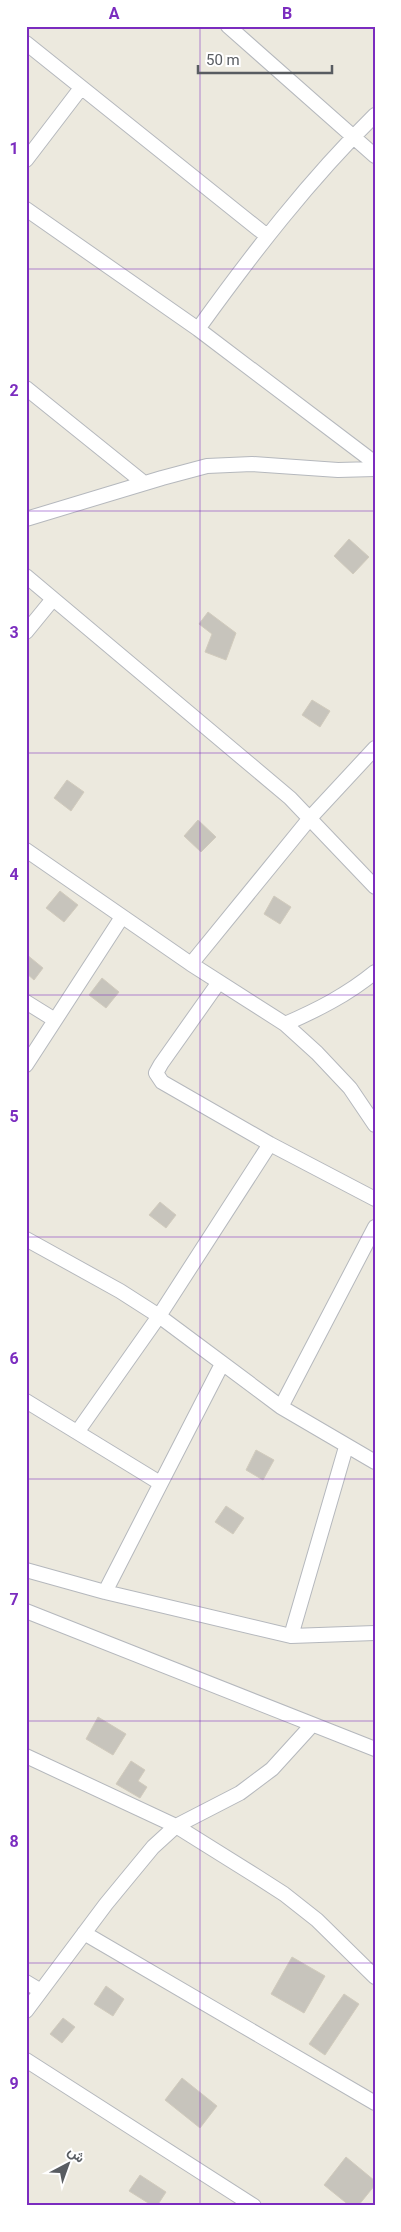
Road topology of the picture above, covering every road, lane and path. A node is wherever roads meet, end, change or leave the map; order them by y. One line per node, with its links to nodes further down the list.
1 (228, 26): 5 (street)
2 (26, 43): 3 (street)
3 (81, 88): 7 (street); 9 (street)
4 (375, 116): 5 (street)
5 (353, 137): 6 (street); 9 (street)
6 (375, 156)
7 (26, 160)
8 (26, 209): 10 (street)
9 (267, 236): 10 (street)
10 (198, 329): 12 (street)
11 (26, 388): 14 (street)
12 (375, 464)
13 (375, 469): 14 (street)
14 (144, 483): 15 (street)
15 (26, 519)
16 (26, 576): 17 (street)
17 (53, 599): 18 (street); 20 (street)
18 (26, 632)
19 (375, 748): 20 (street)
20 (310, 818): 22 (street); 24 (street)
21 (26, 850): 23 (street)
22 (375, 887)
23 (122, 917): 24 (street); 28 (street)
24 (190, 964): 26 (street)
25 (375, 972): 29 (street)
26 (219, 982): 29 (street); 32 (street)
27 (26, 1002): 28 (street)
28 (55, 1020): 30 (street)
29 (285, 1024): 31 (street)
30 (26, 1065)
31 (375, 1125)
32 (270, 1144): 33 (street); 36 (street)
33 (375, 1199)
34 (375, 1227): 39 (street)
35 (26, 1239): 36 (street)
36 (159, 1316): 37 (street); 40 (street)
37 (222, 1364): 39 (street); 43 (street)
38 (26, 1401): 40 (street)
39 (281, 1407): 41 (street)
40 (78, 1431): 43 (street)
41 (346, 1446): 42 (street); 48 (street)
42 (375, 1462)
43 (160, 1484): 45 (street)
44 (26, 1570): 45 (street)
45 (105, 1592): 48 (street)
46 (26, 1611): 49 (street)
47 (375, 1633): 48 (street)
48 (292, 1636)
49 (312, 1725): 50 (street); 52 (street)
50 (375, 1749)
51 (26, 1756): 52 (street)
52 (176, 1826): 53 (street); 54 (street)
53 (84, 1933): 56 (street); 59 (street)
54 (375, 1977)
55 (26, 1982): 56 (street)
56 (41, 1991): 57 (street)
57 (26, 2011)
58 (26, 2060): 60 (street)
59 (375, 2103)
60 (254, 2206)

